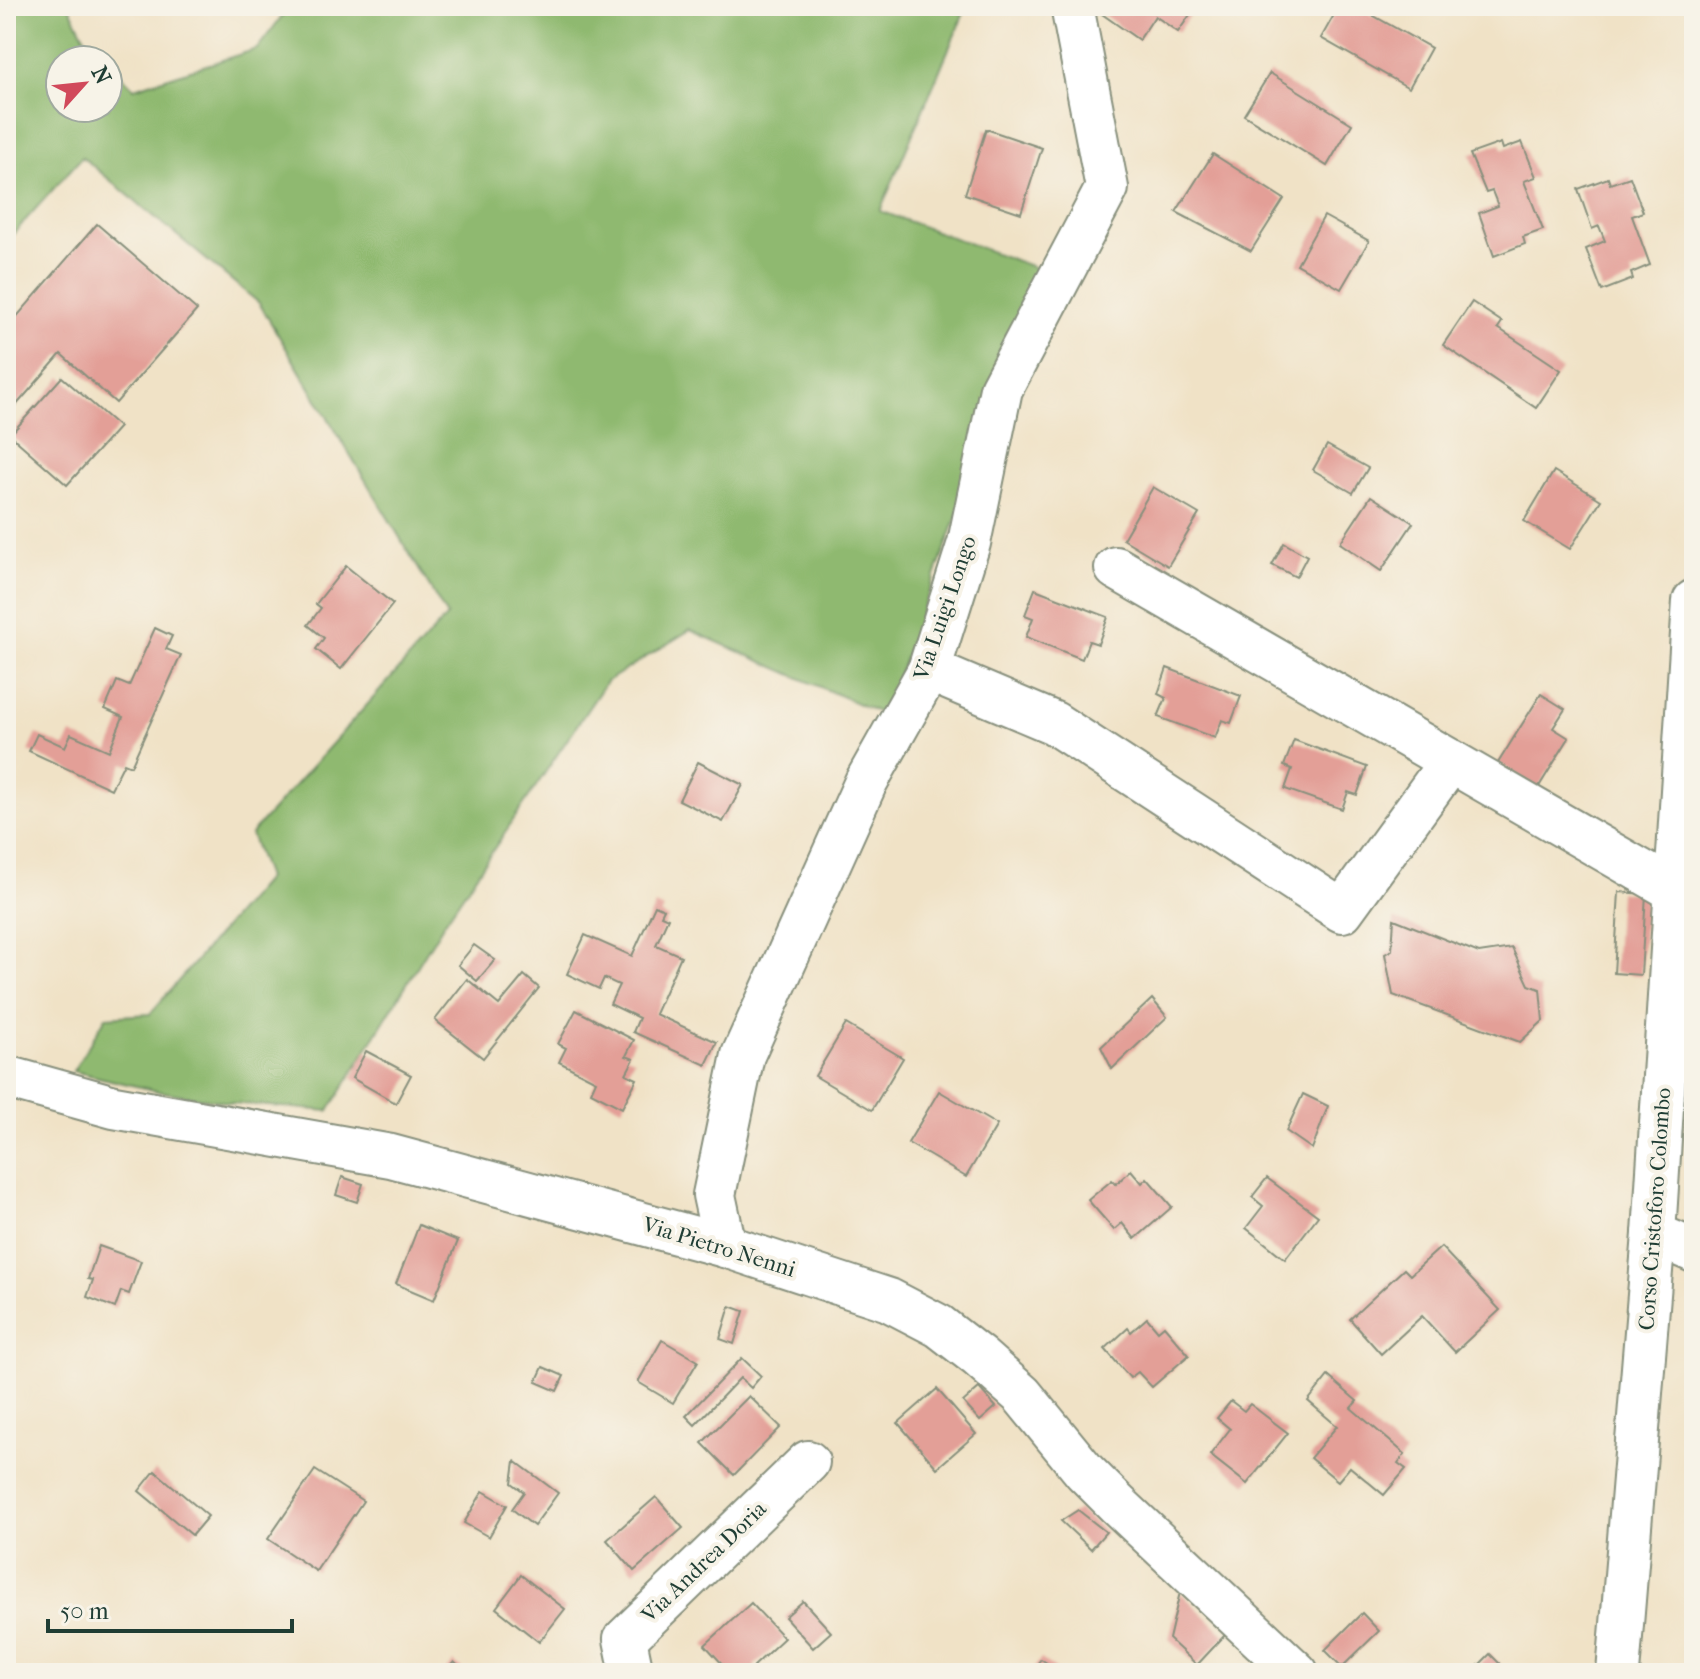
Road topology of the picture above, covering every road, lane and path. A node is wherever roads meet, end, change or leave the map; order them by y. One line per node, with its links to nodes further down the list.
1 (1072, 6): 4 (street, Via Luigi Longo)
2 (1116, 568): 5 (street)
3 (1694, 601): 6 (street, Corso Cristoforo Colombo)
4 (929, 670): 5 (street); 9 (street, Via Luigi Longo)
5 (1451, 761): 6 (street)
6 (1676, 891): 8 (street, Corso Cristoforo Colombo)
7 (6, 1077): 9 (street, Via Pietro Nenni)
8 (1654, 1234): 10 (street); 14 (street, Corso Cristoforo Colombo)
9 (725, 1246): 13 (street, Via Pietro Nenni)
10 (1694, 1251)
11 (808, 1462): 12 (street, Via Andrea Doria)
12 (632, 1673)
13 (1297, 1673)
14 (1618, 1673)

